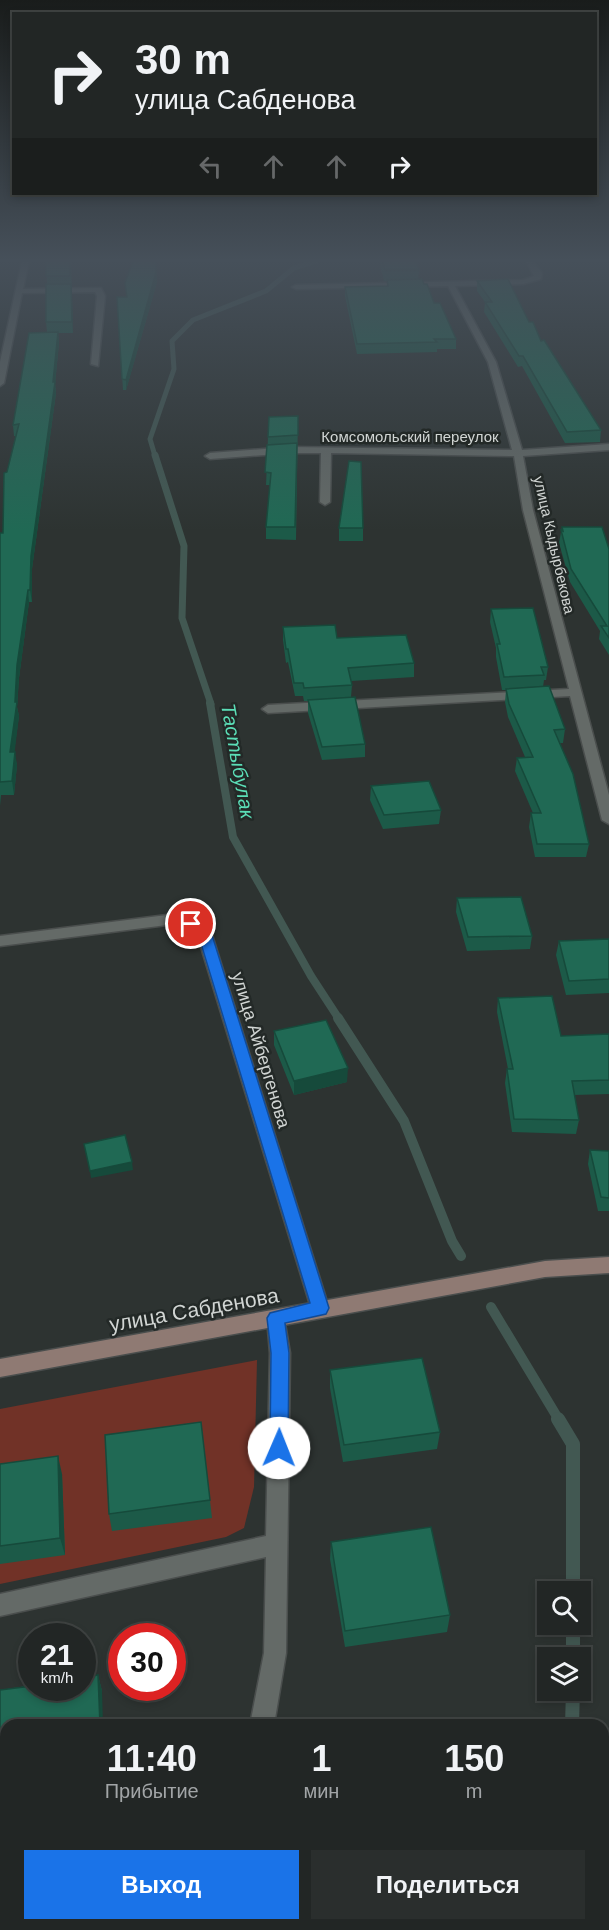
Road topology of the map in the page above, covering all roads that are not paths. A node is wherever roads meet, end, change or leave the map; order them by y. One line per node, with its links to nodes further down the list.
1 (7, 351): 5 (street)
2 (95, 351): 4 (street)
3 (486, 351): 8 (street, улица Кыдырбекова)
4 (94, 364)
5 (0, 383)
6 (609, 447): 8 (street, Комсомольский переулок)
7 (326, 452): 8 (street, Комсомольский переулок); 9 (street, Комсомольский переулок); 10 (street)
8 (518, 453): 11 (street, улица Кыдырбекова)
9 (210, 456)
10 (325, 502)
11 (575, 692): 12 (street); 13 (street, улица Кыдырбекова)
12 (268, 709)
13 (609, 820)
14 (0, 941): 16 (street, улица Айбергенова)
15 (609, 1265): 16 (street, улица Сабденова)
16 (320, 1308): 17 (street, улица Сабденова)
17 (276, 1318): 18 (street, улица Сабденова); 19 (street)
18 (0, 1368)
19 (278, 1544): 20 (street); 21 (street)
20 (0, 1605)
21 (263, 1719)

